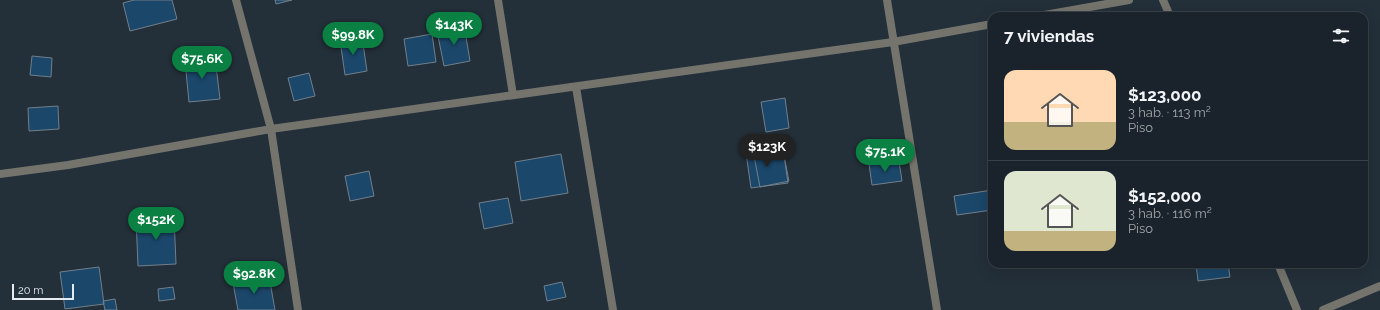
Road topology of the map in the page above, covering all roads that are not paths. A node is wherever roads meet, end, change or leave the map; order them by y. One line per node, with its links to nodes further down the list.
1 (236, 0): 12 (street)
2 (498, 0): 11 (street)
3 (887, 0): 9 (street)
4 (1125, 0): 6 (street)
5 (1163, 0): 7 (street)
6 (1060, 12)
7 (1168, 12)
8 (988, 25): 9 (street)
9 (893, 42): 10 (street); 18 (street)
10 (576, 86): 11 (street); 17 (street)
11 (513, 95): 12 (street)
12 (271, 129): 13 (street); 16 (street)
13 (0, 174)
14 (1280, 268): 19 (street)
15 (1380, 286): 20 (street)
16 (298, 310)
17 (613, 310)
18 (937, 310)
19 (1297, 310)
20 (1323, 310)

